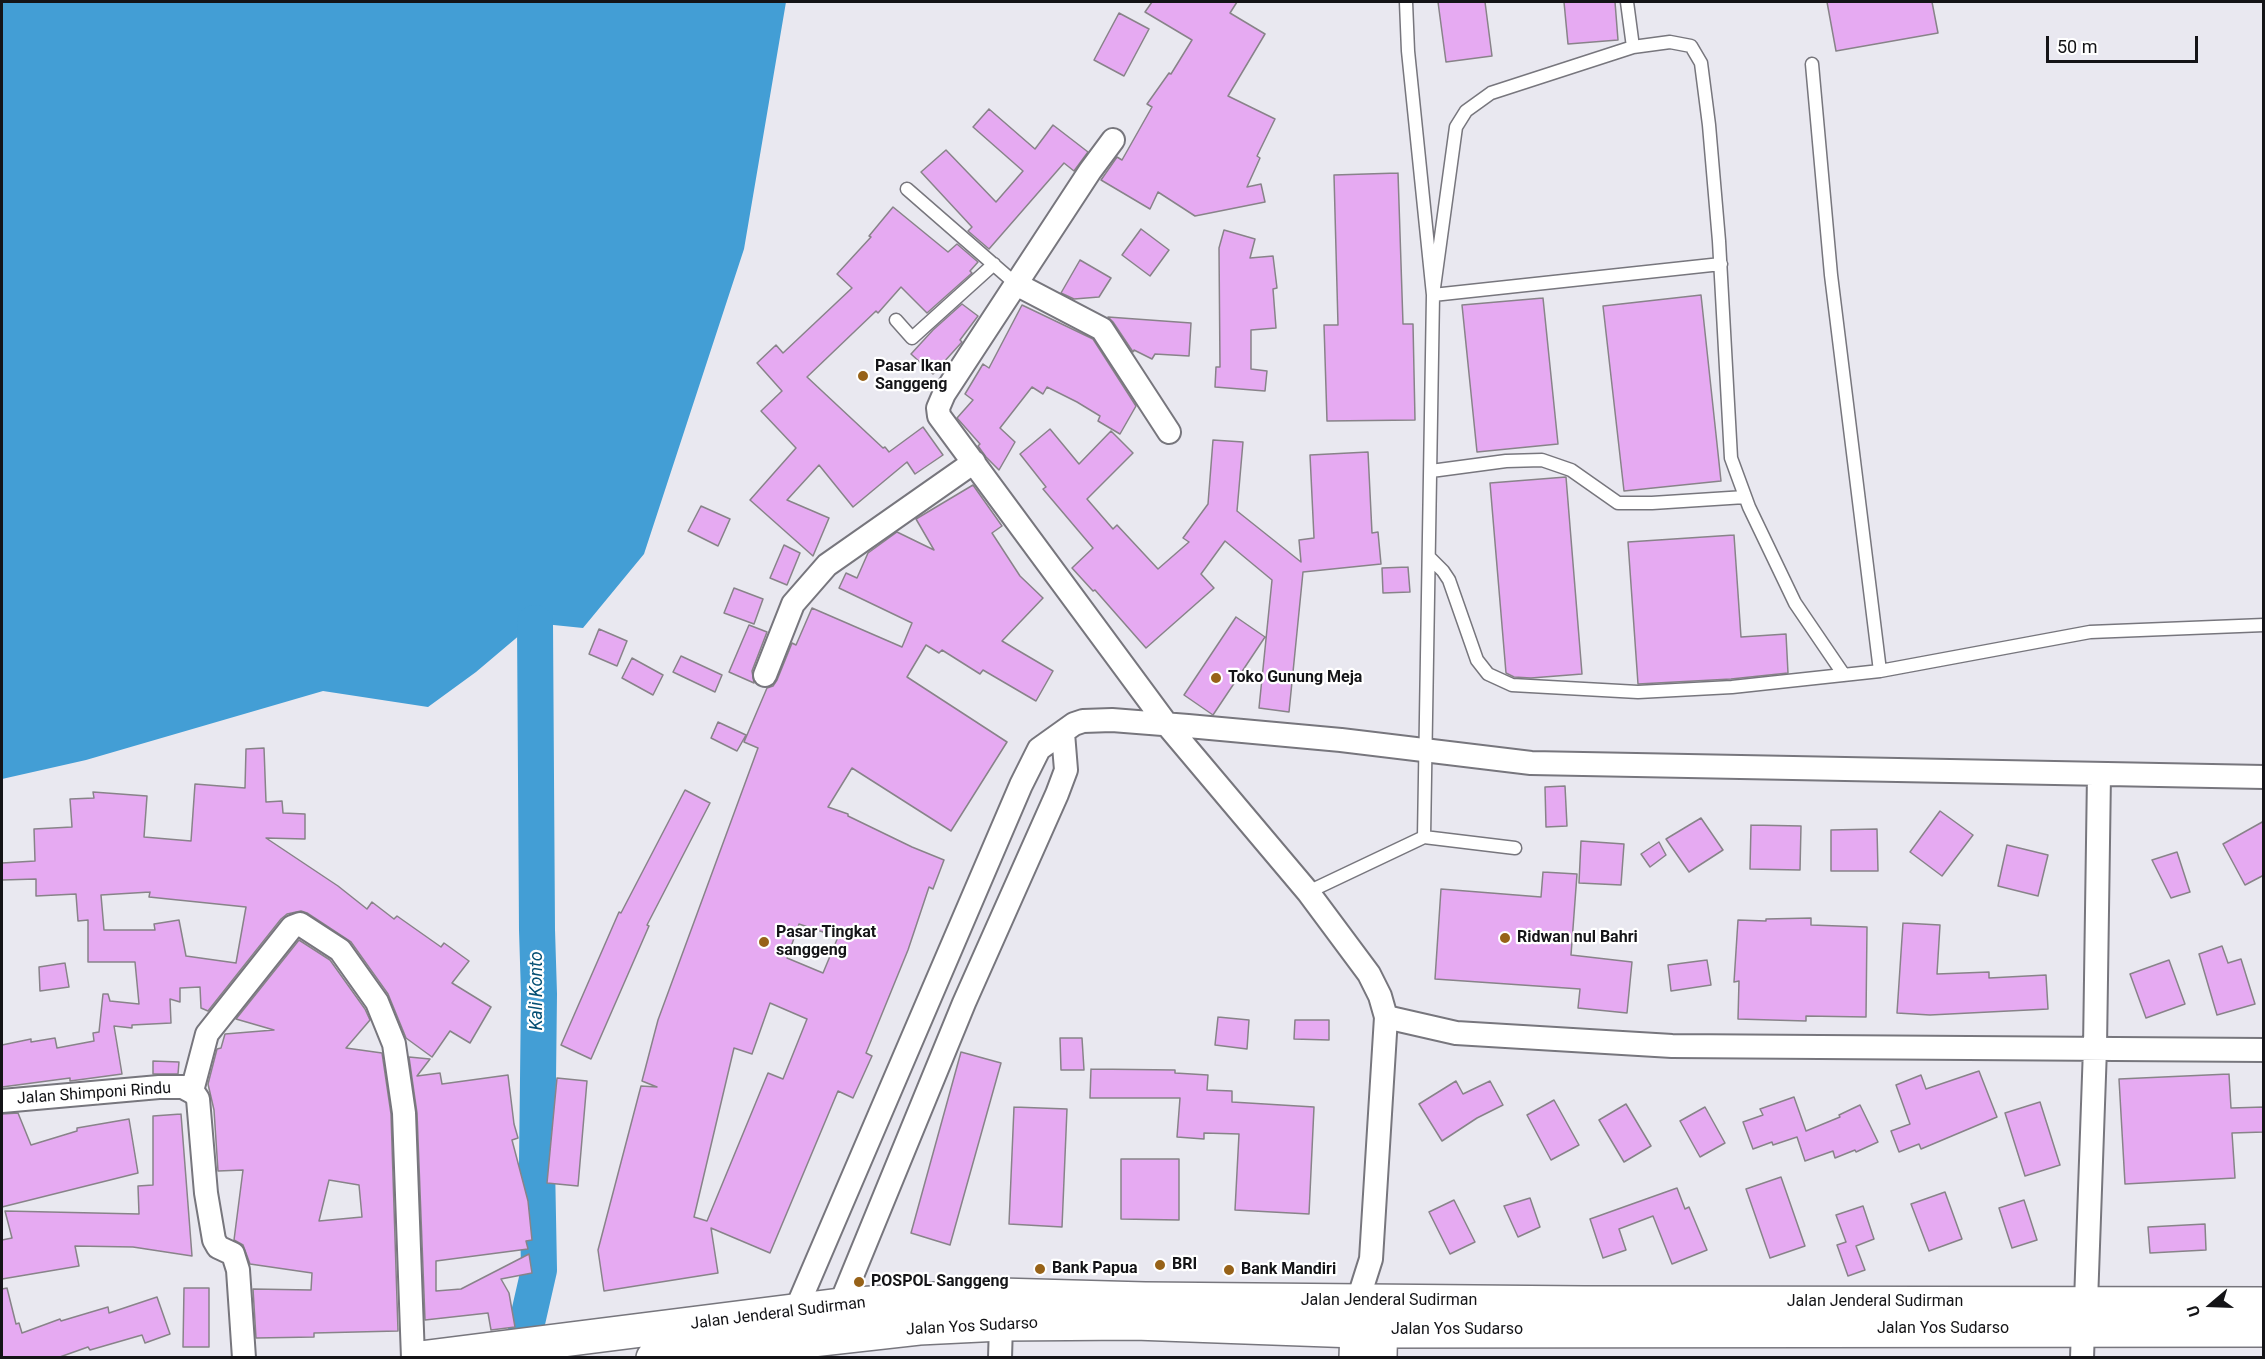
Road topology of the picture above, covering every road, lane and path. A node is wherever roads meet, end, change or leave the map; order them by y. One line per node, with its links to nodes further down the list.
1 (1406, 2): 10 (lane)
2 (1627, 2): 3 (lane)
3 (1633, 47): 8 (lane); 10 (lane)
4 (1812, 64): 18 (lane)
5 (1113, 140): 9 (street)
6 (907, 189): 7 (lane)
7 (994, 264): 9 (lane); 11 (lane)
8 (1720, 264): 10 (lane); 15 (lane)
9 (1016, 284): 12 (street); 13 (street)
10 (1433, 295): 14 (lane)
11 (896, 320)
12 (1169, 432)
13 (974, 462): 19 (street); 21 (street)
14 (1431, 471): 15 (lane); 16 (lane)
15 (1745, 496): 20 (lane)
16 (1429, 557): 20 (lane); 23 (lane)
17 (2264, 625): 18 (lane)
18 (1880, 671): 20 (lane)
19 (765, 675)
20 (1844, 675)
21 (1168, 726): 22 (street); 23 (street); 30 (street)
22 (1063, 732): 27 (street); 29 (street)
23 (1426, 750): 24 (street); 26 (lane)
24 (2099, 774): 25 (street); 34 (street)
25 (2264, 777)
26 (1424, 837): 28 (lane); 30 (lane)
27 (996, 845): 29 (street); 31 (street)
28 (1515, 848)
29 (1029, 858): 32 (street)
30 (1308, 892): 33 (street)
31 (933, 993): 32 (street); 40 (street)
32 (964, 1003): 39 (street)
33 (1386, 1017): 34 (street); 42 (street)
34 (2095, 1048): 35 (street); 43 (street)
35 (2264, 1050)
36 (192, 1091): 37 (street, Jalan Shimponi Rindu); 45 (street, Jalan Shimponi Rindu); 46 (street)
37 (2, 1101)
38 (2264, 1304): 43 (highway)
39 (840, 1305): 40 (highway, Jalan Jenderal Sudirman); 42 (highway, Jalan Jenderal Sudirman)
40 (795, 1312): 47 (highway, Jalan Jenderal Sudirman)
41 (1001, 1324): 42 (highway, Jalan Yos Sudarso); 48 (highway, Jalan Yos Sudarso); 49 (street)
42 (1369, 1330): 43 (highway, Jalan Yos Sudarso)
43 (2084, 1330): 44 (highway, Jalan Yos Sudarso)
44 (2264, 1330)
45 (243, 1358)
46 (413, 1358)
47 (420, 1358)
48 (653, 1358)
49 (1000, 1358)

